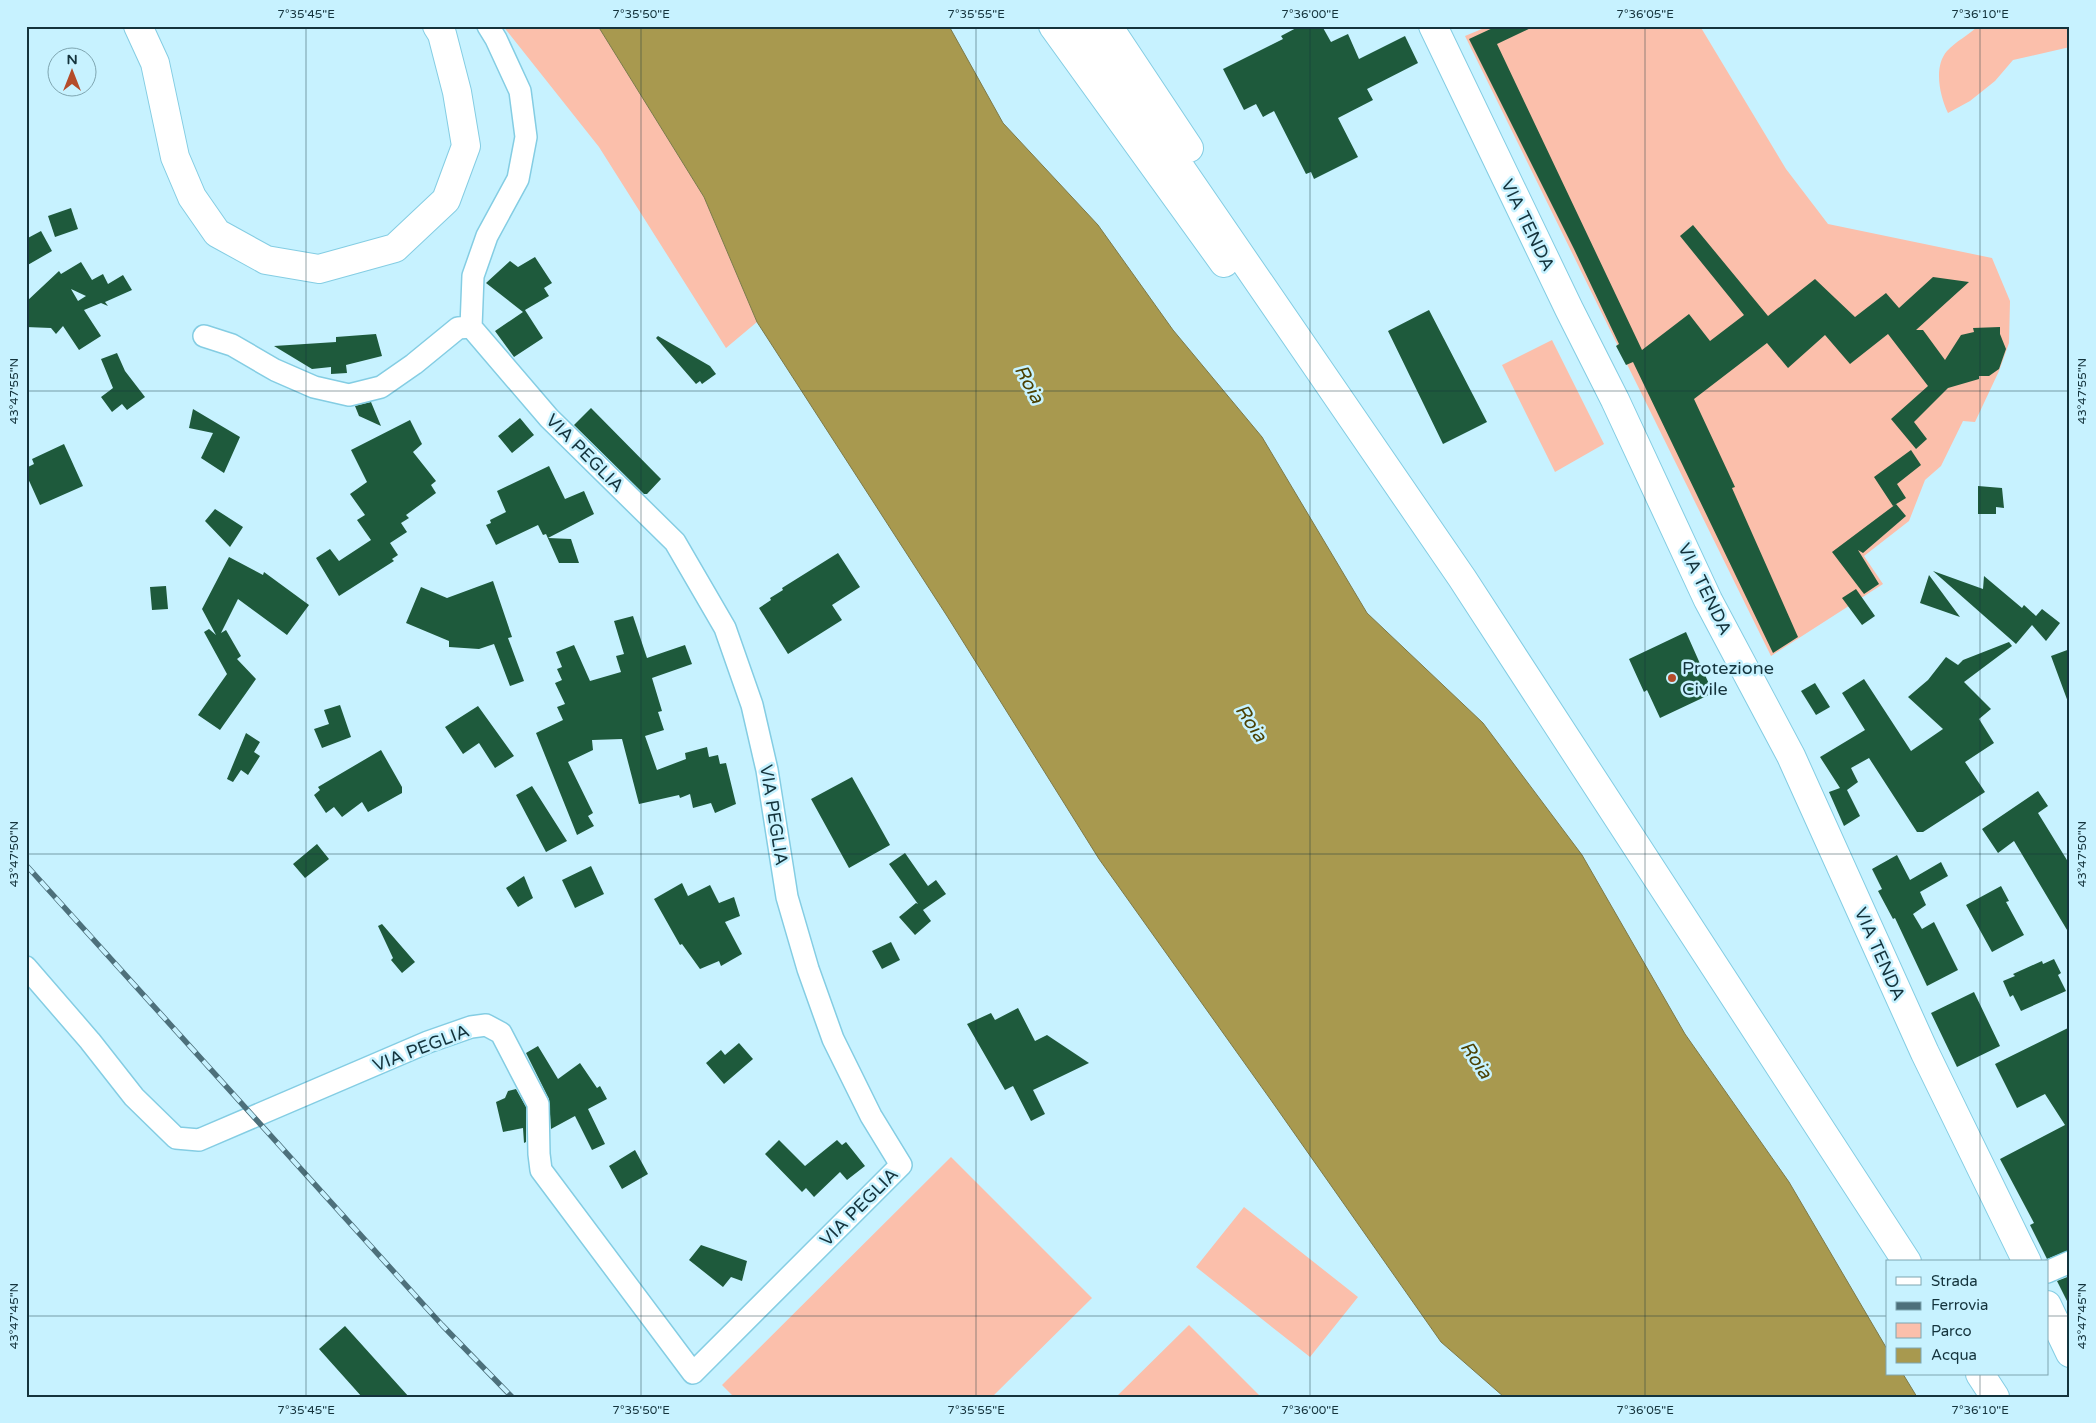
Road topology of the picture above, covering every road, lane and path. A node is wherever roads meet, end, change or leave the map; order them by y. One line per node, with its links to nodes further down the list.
1 (138, 26): 2 (main road)
2 (437, 26)
3 (488, 26): 8 (street)
4 (1053, 26): 10 (main road)
5 (1083, 26): 10 (main road)
6 (1108, 26): 10 (main road)
7 (1433, 26): 13 (main road, VIA TENDA)
8 (471, 326): 9 (street); 11 (street, VIA PEGLIA)
9 (204, 336)
10 (1341, 401): 12 (main road)
11 (26, 967)
12 (1906, 1260)
13 (2025, 1260)
14 (2070, 1262): 15 (street)
15 (2048, 1272)
16 (2048, 1307): 17 (main road)
17 (2070, 1353)
18 (1981, 1376): 19 (main road)
19 (1995, 1397)

